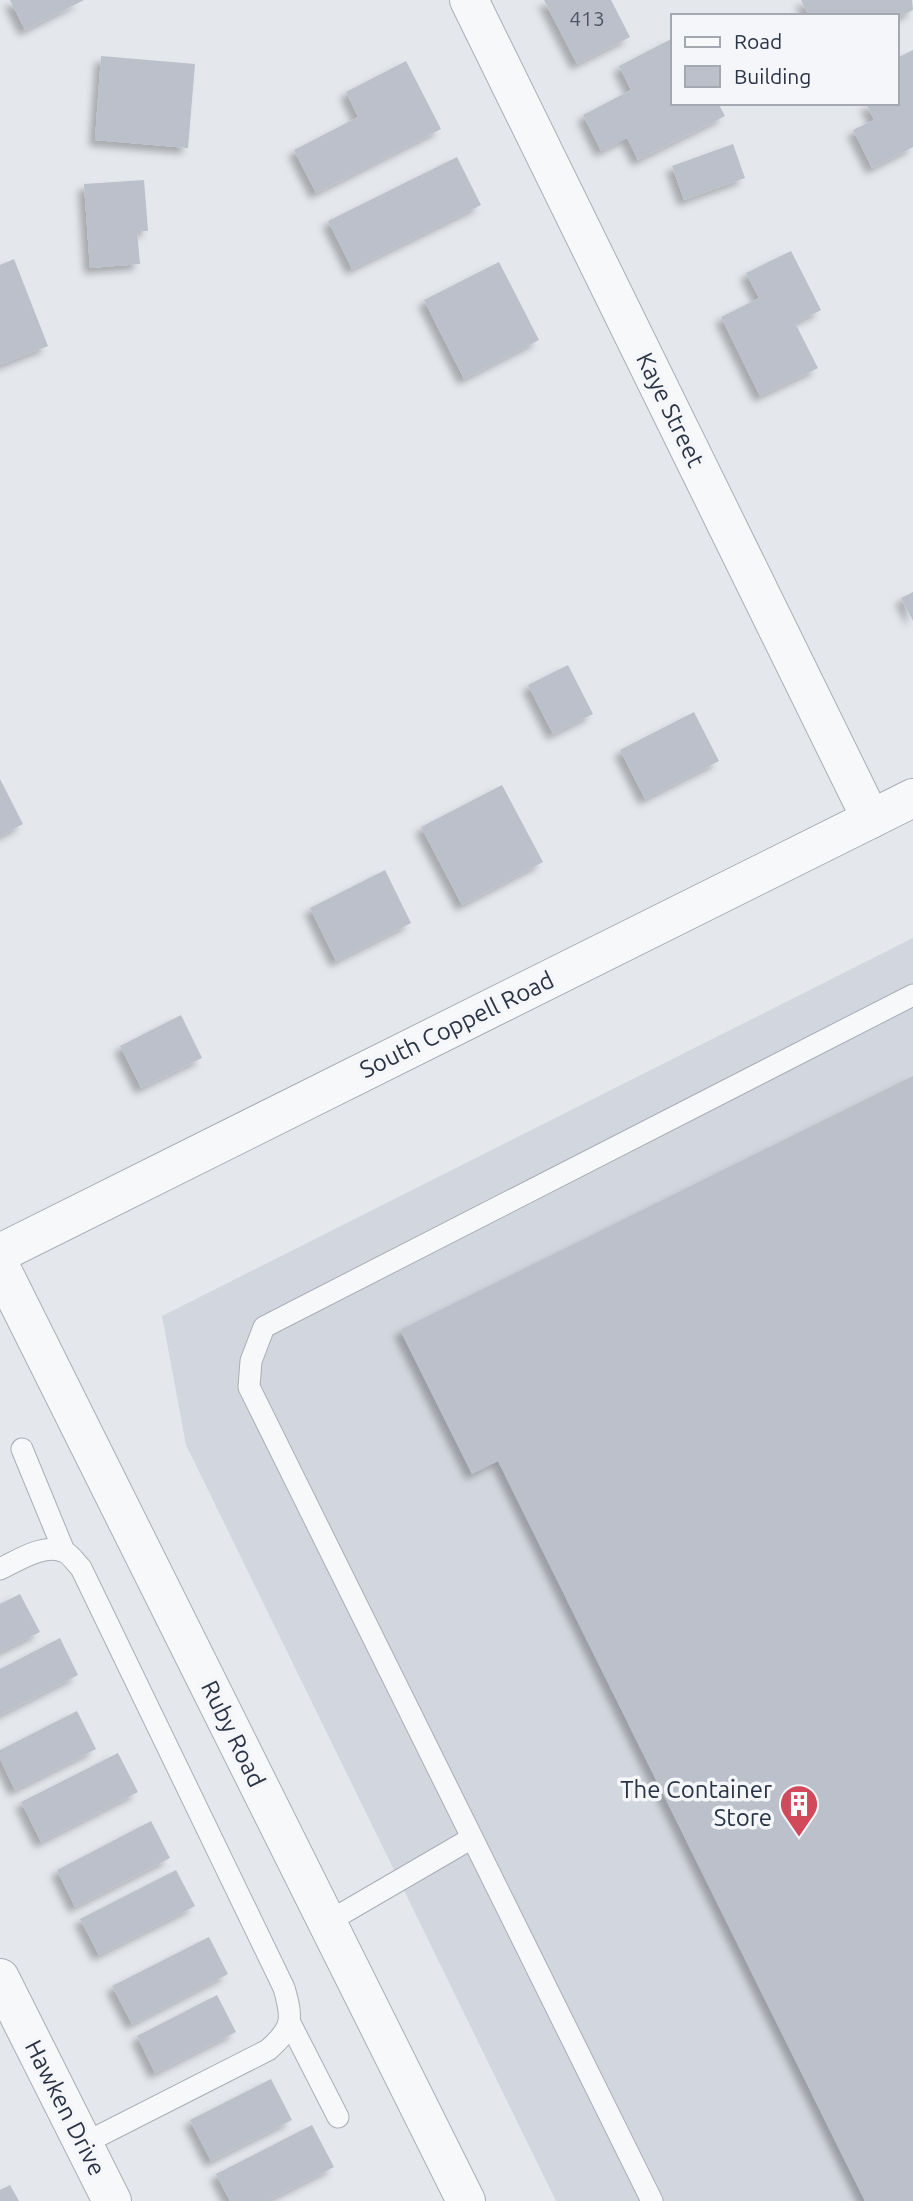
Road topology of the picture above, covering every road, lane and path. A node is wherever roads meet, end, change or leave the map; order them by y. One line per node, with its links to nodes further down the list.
1 (470, 0): 3 (street, Kaye Street)
2 (913, 798): 3 (street, South Coppell Road)
3 (871, 819): 5 (street, South Coppell Road)
4 (913, 995): 10 (lane)
5 (0, 1253)
6 (0, 1266): 11 (street, Ruby Road)
7 (22, 1449): 8 (lane)
8 (64, 1551): 9 (lane); 13 (lane)
9 (0, 1569)
10 (472, 1838): 11 (lane); 18 (lane)
11 (326, 1923): 17 (street, Ruby Road)
12 (0, 1978): 15 (street, Hawken Drive)
13 (290, 2024): 14 (lane); 15 (lane)
14 (338, 2117)
15 (83, 2144): 16 (street, Hawken Drive)
16 (112, 2201)
17 (466, 2201)
18 (652, 2201)

